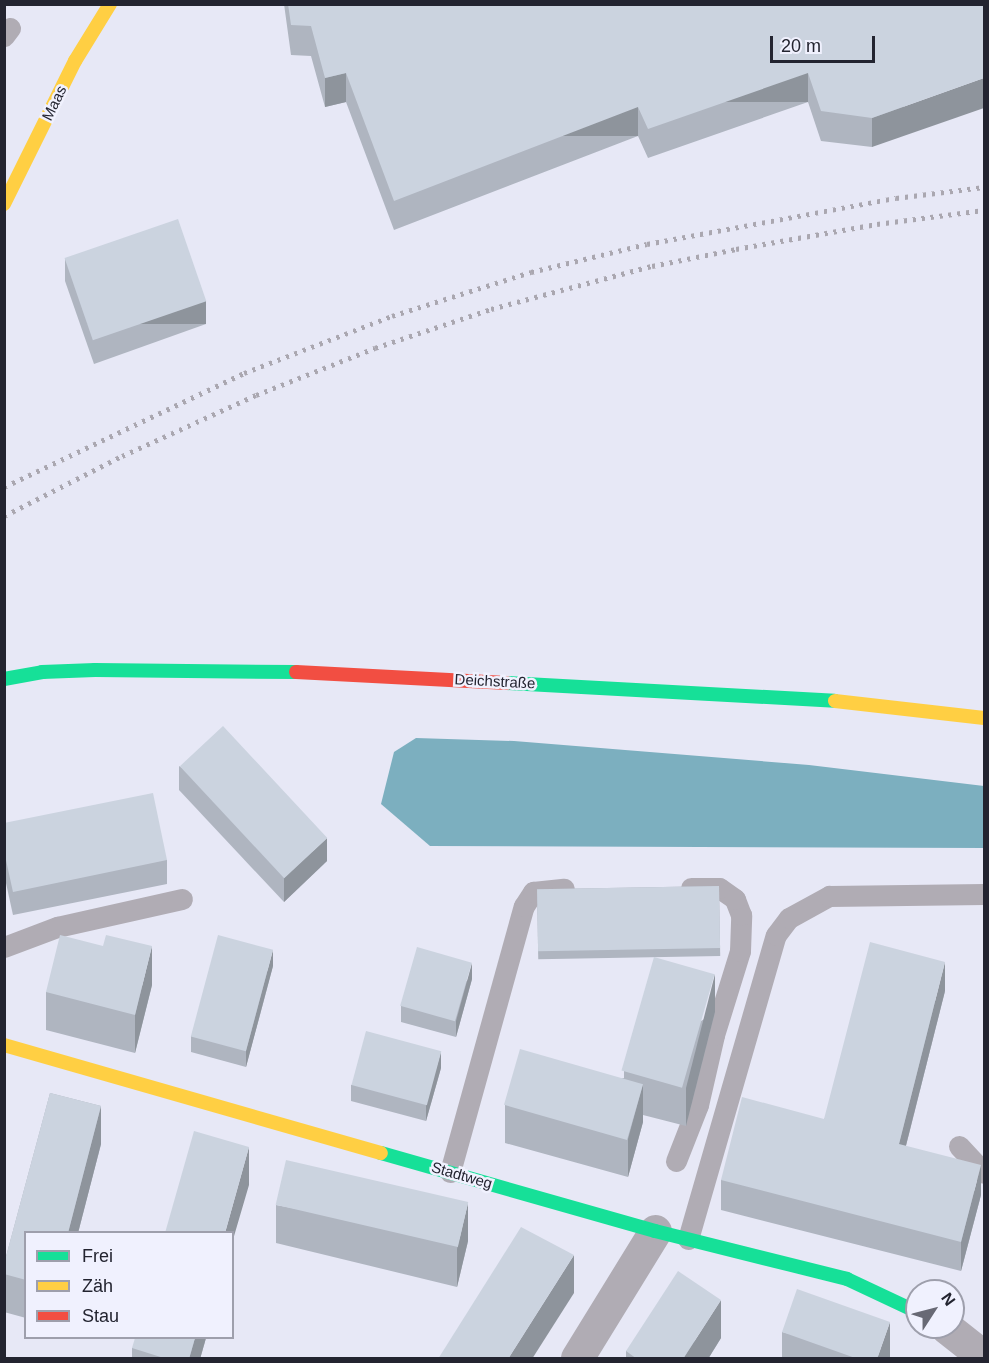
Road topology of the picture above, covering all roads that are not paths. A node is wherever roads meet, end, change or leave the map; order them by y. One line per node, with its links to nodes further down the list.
1 (110, 4): 2 (street, Maas)
2 (4, 204)
3 (4, 680): 4 (street, Deichstraße)
4 (984, 718)
5 (665, 888): 12 (lane)
6 (590, 889): 13 (lane)
7 (984, 894): 16 (lane)
8 (182, 899): 9 (lane)
9 (4, 947)
10 (4, 1045): 13 (street, Stadtweg)
11 (959, 1146): 14 (lane)
12 (676, 1161)
13 (450, 1172): 15 (street, Stadtweg)
14 (984, 1173)
15 (655, 1231): 16 (street, Stadtweg); 20 (street)
16 (688, 1239): 17 (street, Stadtweg)
17 (905, 1306)
18 (962, 1339): 19 (street)
19 (984, 1355)
20 (577, 1359)

